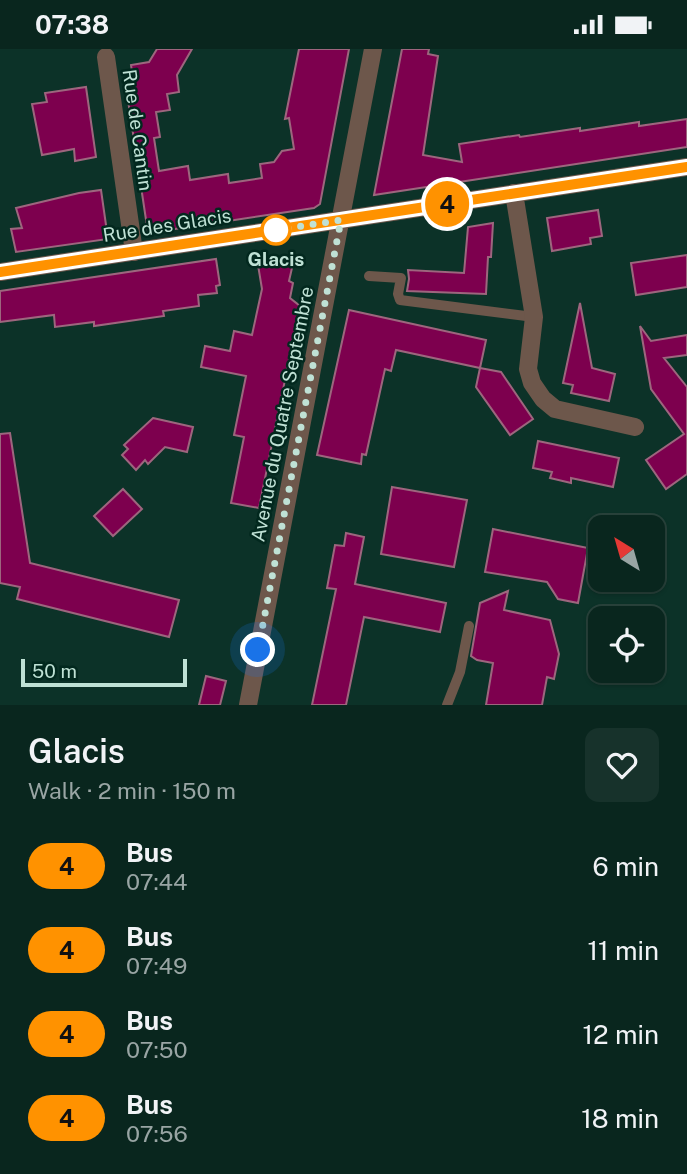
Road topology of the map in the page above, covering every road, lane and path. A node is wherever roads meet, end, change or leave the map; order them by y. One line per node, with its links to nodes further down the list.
1 (373, 49): 5 (street, Avenue du Quatre Septembre)
2 (106, 57): 6 (street, Rue de Cantin)
3 (687, 167): 4 (street, Rue des Glacis)
4 (514, 193): 5 (street, Rue des Glacis); 9 (street)
5 (341, 220): 6 (street, Rue des Glacis); 12 (street, Avenue du Quatre Septembre)
6 (134, 252): 7 (street, Rue des Glacis)
7 (0, 272)
8 (369, 276): 9 (lane)
9 (534, 317): 10 (street)
10 (635, 427)
11 (469, 626): 13 (lane)
12 (248, 705)
13 (447, 705)

